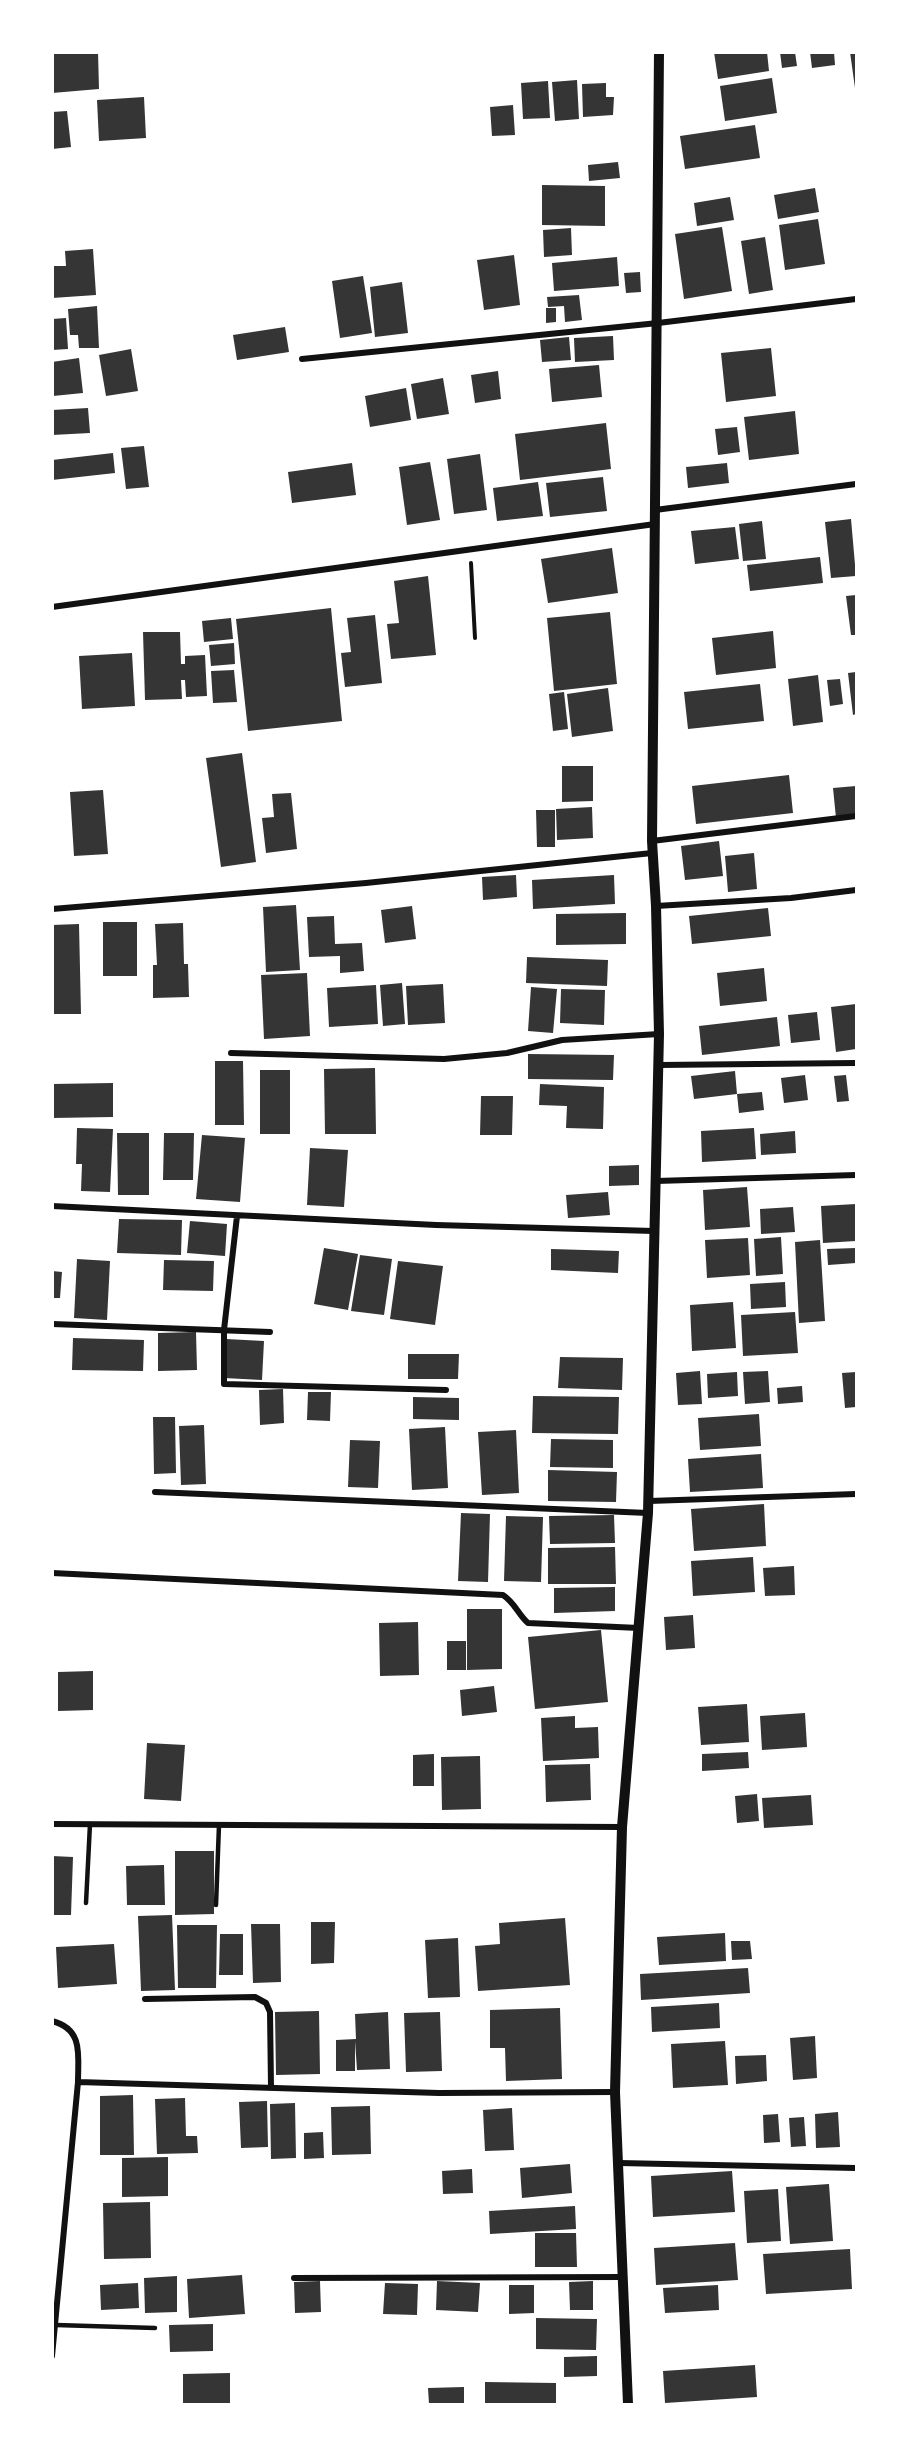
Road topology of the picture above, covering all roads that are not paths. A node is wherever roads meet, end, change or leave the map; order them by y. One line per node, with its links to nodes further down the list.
1 (658, 52): 3 (street)
2 (856, 299): 3 (street)
3 (658, 323): 4 (street); 6 (street)
4 (303, 359)
5 (856, 484): 6 (street)
6 (655, 510): 7 (street)
7 (655, 524): 8 (street); 10 (street)
8 (52, 607)
9 (856, 816): 10 (street)
10 (652, 841): 11 (street)
11 (652, 853): 13 (street); 14 (street)
12 (856, 890): 13 (street)
13 (656, 906): 15 (street)
14 (52, 909)
15 (659, 1034): 16 (street); 18 (street)
16 (231, 1053)
17 (856, 1063): 18 (street)
18 (659, 1065): 20 (street)
19 (856, 1175): 20 (street)
20 (656, 1180): 23 (street)
21 (52, 1206): 22 (street)
22 (237, 1216): 23 (street); 25 (street)
23 (654, 1231): 30 (street)
24 (52, 1324): 25 (street)
25 (224, 1330): 26 (street); 27 (street)
26 (270, 1332)
27 (446, 1390)
28 (155, 1492): 31 (street)
29 (856, 1494): 30 (street)
30 (648, 1501): 31 (street)
31 (648, 1513): 33 (street)
32 (52, 1574): 33 (street)
33 (639, 1628): 37 (street)
34 (52, 1824): 35 (street)
35 (90, 1824): 36 (street); 38 (lane)
36 (219, 1825): 37 (street); 39 (lane)
37 (622, 1827): 44 (street)
38 (86, 1903)
39 (216, 1905)
40 (145, 1999): 43 (street)
41 (52, 2021): 42 (street)
42 (78, 2082): 43 (street); 49 (street)
43 (271, 2087): 44 (street)
44 (615, 2092): 45 (street)
45 (619, 2163): 46 (street); 47 (street)
46 (856, 2168)
47 (623, 2277): 48 (street); 52 (street)
48 (294, 2278)
49 (56, 2325): 50 (lane); 51 (street)
50 (155, 2328)
51 (52, 2356)
52 (628, 2404)

